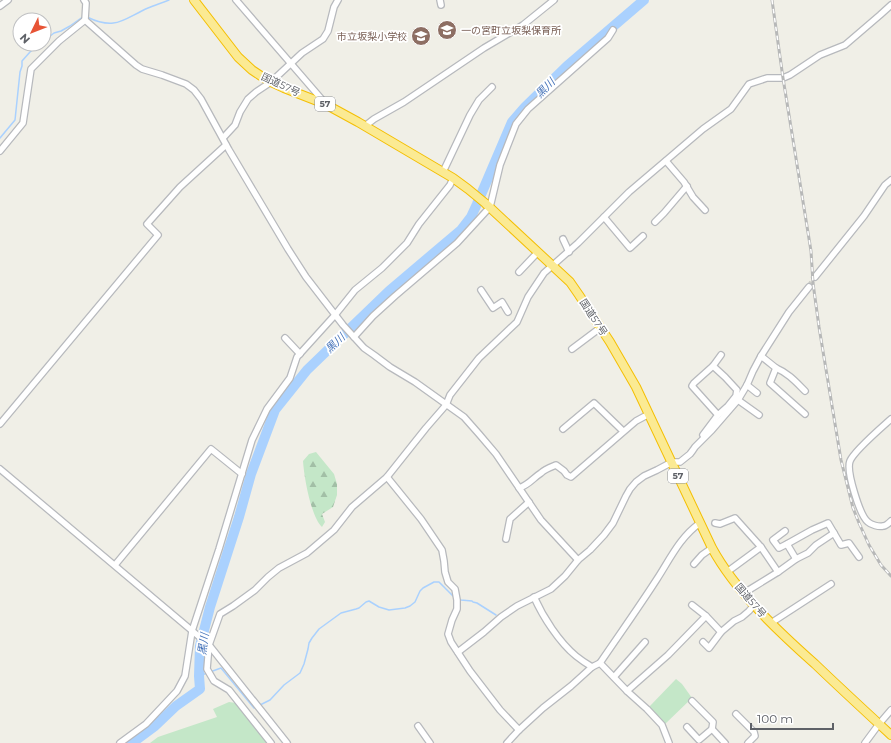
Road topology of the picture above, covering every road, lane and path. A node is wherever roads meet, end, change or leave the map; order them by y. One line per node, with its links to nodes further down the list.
1 (8, 0): 8 (street)
2 (84, 0): 9 (street)
3 (194, 0): 12 (highway, 国道57号 / 57)
4 (236, 0): 11 (street)
5 (338, 0): 11 (street)
6 (554, 0): 15 (street)
7 (891, 5): 19 (street)
8 (0, 6)
9 (85, 20): 16 (street); 18 (street)
10 (613, 30): 24 (street)
11 (291, 64): 12 (street); 14 (street)
12 (271, 82): 14 (highway, 国道57号 / 57); 16 (street)
13 (492, 87): 20 (street)
14 (325, 104): 15 (highway, 国道57号 / 57)
15 (365, 126): 20 (highway, 国道57号 / 57)
16 (222, 138): 17 (street)
17 (226, 146): 38 (street); 58 (street)
18 (0, 150)
19 (666, 161): 23 (street); 26 (street)
20 (443, 172): 21 (highway, 国道57号 / 57)
21 (453, 178): 24 (highway, 国道57号 / 57); 38 (street)
22 (891, 180): 34 (street)
23 (687, 186): 25 (street); 27 (street)
24 (488, 205): 30 (highway, 国道57号 / 57); 40 (street)
25 (705, 210)
26 (604, 217): 28 (street); 31 (street)
27 (655, 222)
28 (643, 236)
29 (563, 239): 31 (street)
30 (538, 252): 32 (highway, 国道57号 / 57); 33 (street)
31 (569, 252): 32 (street)
32 (553, 266): 39 (highway, 国道57号 / 57); 52 (street)
33 (519, 272)
34 (815, 277)
35 (809, 288): 45 (street)
36 (481, 290): 37 (street)
37 (508, 312)
38 (335, 315): 40 (street); 43 (street)
39 (600, 328): 42 (street); 53 (highway, 国道57号 / 57)
40 (354, 337): 52 (street)
41 (286, 342): 43 (street)
42 (572, 349)
43 (300, 354): 64 (street)
44 (721, 355): 46 (street)
45 (761, 356): 47 (street); 48 (street)
46 (713, 366): 55 (street); 55 (street)
47 (776, 368): 49 (street); 54 (street)
48 (747, 386): 50 (street); 51 (street)
49 (805, 391)
50 (757, 393)
51 (738, 400): 56 (street); 61 (street)
52 (446, 405): 65 (street); 66 (street)
53 (649, 414): 60 (street); 62 (highway, 国道57号 / 57)
54 (805, 414)
55 (718, 415): 61 (street)
56 (759, 415)
57 (891, 420): 68 (street)
58 (0, 424)
59 (563, 429): 60 (street)
60 (623, 431): 66 (street)
61 (695, 447): 62 (street)
62 (672, 462): 69 (highway, 国道57号 / 57); 79 (street)
63 (0, 469): 81 (street)
64 (242, 474): 81 (street); 91 (street)
65 (387, 477): 95 (street); 96 (street)
66 (519, 488): 67 (street)
67 (529, 502): 73 (street); 79 (street)
68 (891, 522)
69 (700, 523): 76 (highway, 国道57号 / 57); 97 (street)
70 (715, 523): 75 (street)
71 (785, 531): 74 (street)
72 (834, 532): 74 (street); 77 (street); 78 (street)
73 (506, 539)
74 (787, 544): 78 (street)
75 (761, 547): 82 (street); 83 (street)
76 (712, 548): 80 (street); 82 (highway, 国道57号 / 57)
77 (859, 558)
78 (796, 559): 83 (street)
79 (578, 560): 86 (street)
80 (694, 564)
81 (115, 565): 91 (street)
82 (727, 572): 85 (highway, 国道57号 / 57)
83 (778, 572): 85 (street)
84 (831, 584): 90 (street)
85 (744, 593): 88 (highway, 国道57号 / 57)
86 (534, 597): 96 (street); 98 (street)
87 (692, 605): 89 (street)
88 (754, 605): 90 (highway, 国道57号 / 57); 92 (street)
89 (706, 616): 92 (street); 100 (street)
90 (771, 623): 104 (highway, 国道57号 / 57)
91 (192, 631): 95 (street); 110 (street)
92 (721, 632): 94 (street)
93 (645, 642): 99 (street)
94 (703, 642)
95 (209, 645): 111 (street); 112 (street)
96 (458, 652): 108 (street)
97 (600, 663): 98 (street); 99 (street)
98 (592, 667): 108 (street)
99 (614, 677): 100 (street)
100 (627, 691): 115 (street)
101 (692, 701): 107 (street)
102 (891, 710): 104 (street)
103 (736, 714): 117 (street)
104 (879, 724): 109 (highway, 国道57号 / 57); 118 (street)
105 (418, 726): 113 (street)
106 (687, 727): 107 (street)
107 (712, 729): 116 (street)
108 (519, 730): 114 (street)
109 (891, 735)
110 (120, 743)
111 (271, 743)
112 (287, 743)
113 (430, 743)
114 (507, 743)
115 (669, 743)
116 (725, 743)
117 (748, 743)
118 (865, 743)

